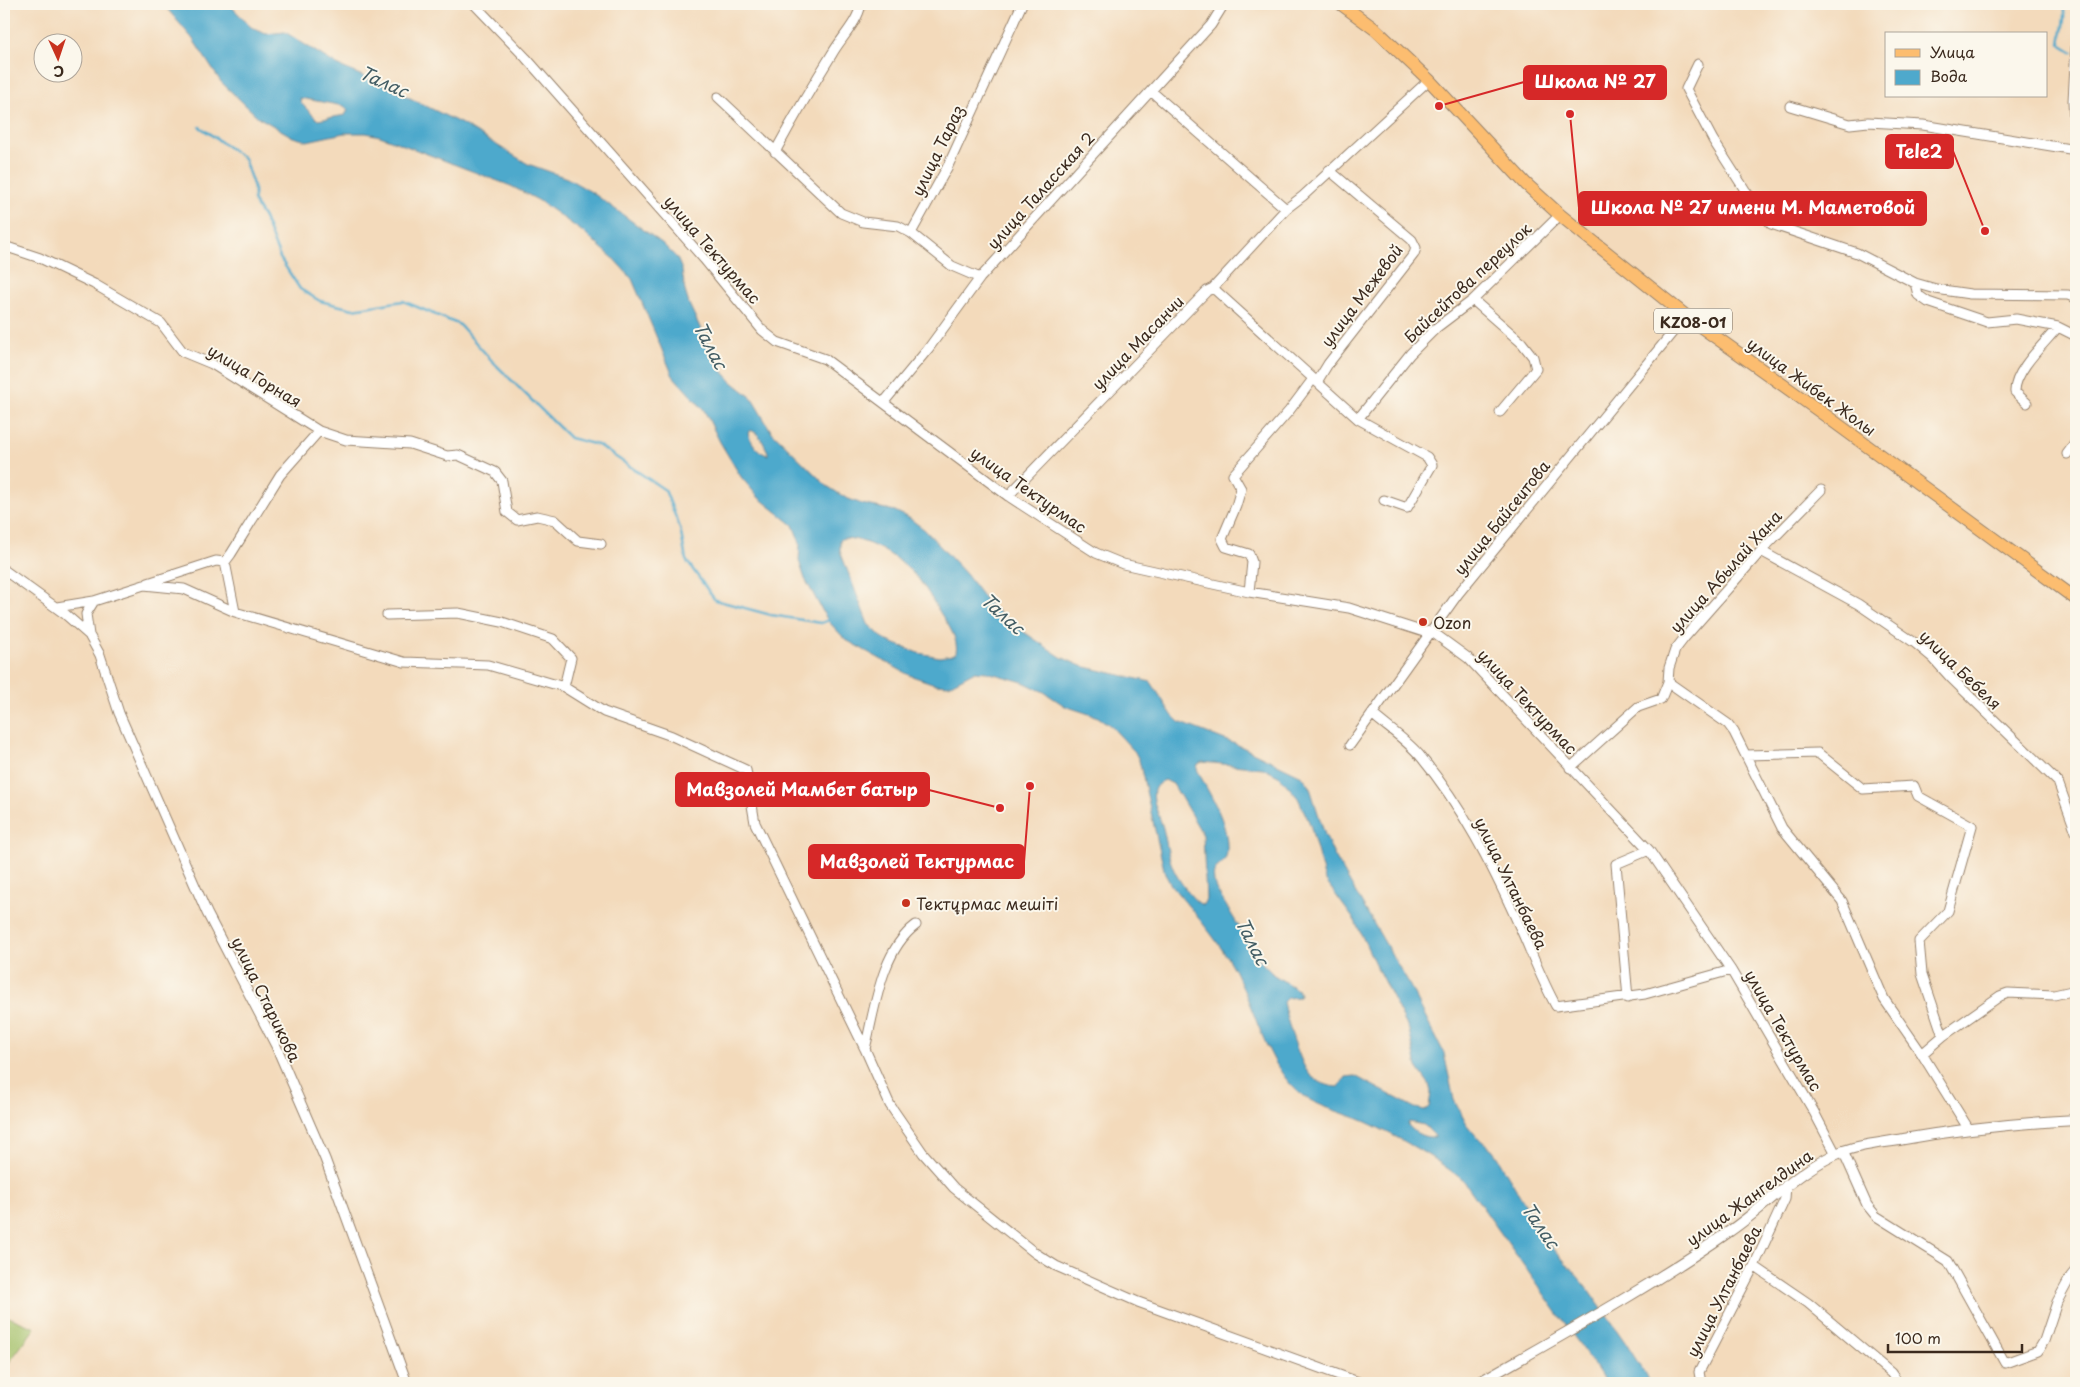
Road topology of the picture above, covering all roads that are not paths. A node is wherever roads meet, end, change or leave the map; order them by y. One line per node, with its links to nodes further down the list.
1 (474, 4): 30 (street, улица Тектурмас)
2 (861, 4): 14 (street)
3 (1022, 4): 19 (street, улица Тараз)
4 (1224, 4): 10 (street, улица Таласская 2)
5 (1342, 4): 9 (main road, улица Жибек Жолы / KZ08-01)
6 (2076, 46): 7 (street)
7 (2076, 58): 13 (street)
8 (1698, 64): 22 (street)
9 (1429, 80): 16 (street, улица Масанчи); 18 (main road, улица Жибек Жолы / KZ08-01)
10 (1151, 91): 17 (street); 21 (street, улица Таласская 2)
11 (718, 97): 14 (street)
12 (1790, 106): 13 (street)
13 (2076, 150): 15 (street)
14 (775, 152): 19 (street)
15 (2076, 157)
16 (1329, 170): 17 (street, улица Масанчи); 29 (street, улица Межевой)
17 (1286, 209): 23 (street, улица Масанчи)
18 (1560, 215): 25 (street, Байсейтова переулок); 26 (main road, улица Жибек Жолы / KZ08-01)
19 (911, 233): 21 (street)
20 (4, 246): 34 (street, улица Горная)
21 (980, 278): 30 (street, улица Таласская 2)
22 (1915, 282): 24 (street); 27 (street)
23 (1213, 288): 29 (street); 38 (street, улица Масанчи)
24 (2076, 298)
25 (1473, 300): 32 (street); 33 (street, Байсейтова переулок)
26 (1686, 316): 46 (main road, улица Жибек Жолы / KZ08-01); 51 (street, улица Байсеитова)
27 (2058, 326): 28 (street); 31 (street)
28 (2076, 336)
29 (1315, 381): 33 (street); 45 (street)
30 (884, 402): 38 (street, улица Тектурмас)
31 (2027, 403)
32 (1500, 412)
33 (1358, 419): 39 (street)
34 (319, 432): 40 (street, улица Горная); 42 (street)
35 (2076, 442): 36 (street)
36 (2067, 454)
37 (1821, 490): 41 (street, улица Абылай Хана)
38 (1008, 496): 45 (street, улица Тектурмас)
39 (1384, 500)
40 (601, 544)
41 (1761, 551): 53 (street, улица Абылай Хана); 59 (street, улица Бебеля)
42 (225, 562): 44 (street); 49 (street)
43 (4, 570): 48 (street)
44 (144, 584): 47 (street); 49 (street)
45 (1248, 592): 51 (street, улица Тектурмас)
46 (2076, 599)
47 (94, 601): 48 (street); 52 (street)
48 (56, 607): 52 (street)
49 (235, 612): 54 (street)
50 (387, 614): 54 (street)
51 (1431, 631): 55 (street, улица Байсеитова); 58 (street, улица Тектурмас)
52 (89, 635): 74 (street, улица Старикова)
53 (1668, 682): 57 (street); 58 (street, улица Абылай Хана)
54 (564, 687): 66 (street)
55 (1372, 714): 56 (street, улица Байсеитова); 64 (street, улица Ултанбаева)
56 (1350, 746)
57 (1746, 755): 65 (street); 67 (street)
58 (1570, 768): 60 (street, улица Тектурмас)
59 (2076, 832)
60 (1649, 850): 62 (street, улица Тектурмас); 64 (street)
61 (916, 925): 66 (street)
62 (1731, 970): 64 (street); 70 (street, улица Тектурмас)
63 (2076, 990): 65 (street)
64 (1628, 998)
65 (1944, 1036): 67 (street)
66 (865, 1049): 75 (street)
67 (1922, 1054): 69 (street)
68 (2076, 1120): 69 (street, улица Жангелдина)
69 (1968, 1128): 70 (street, улица Жангелдина)
70 (1839, 1153): 71 (street, улица Жангелдина); 73 (street, улица Тектурмас)
71 (1786, 1186): 72 (street, улица Ултанбаева); 76 (street, улица Жангелдина)
72 (1754, 1266): 77 (street, улица Ултанбаева); 78 (street)
73 (2076, 1270)
74 (407, 1383)
75 (1361, 1383)
76 (1478, 1383)
77 (1701, 1383)
78 (1898, 1383)

